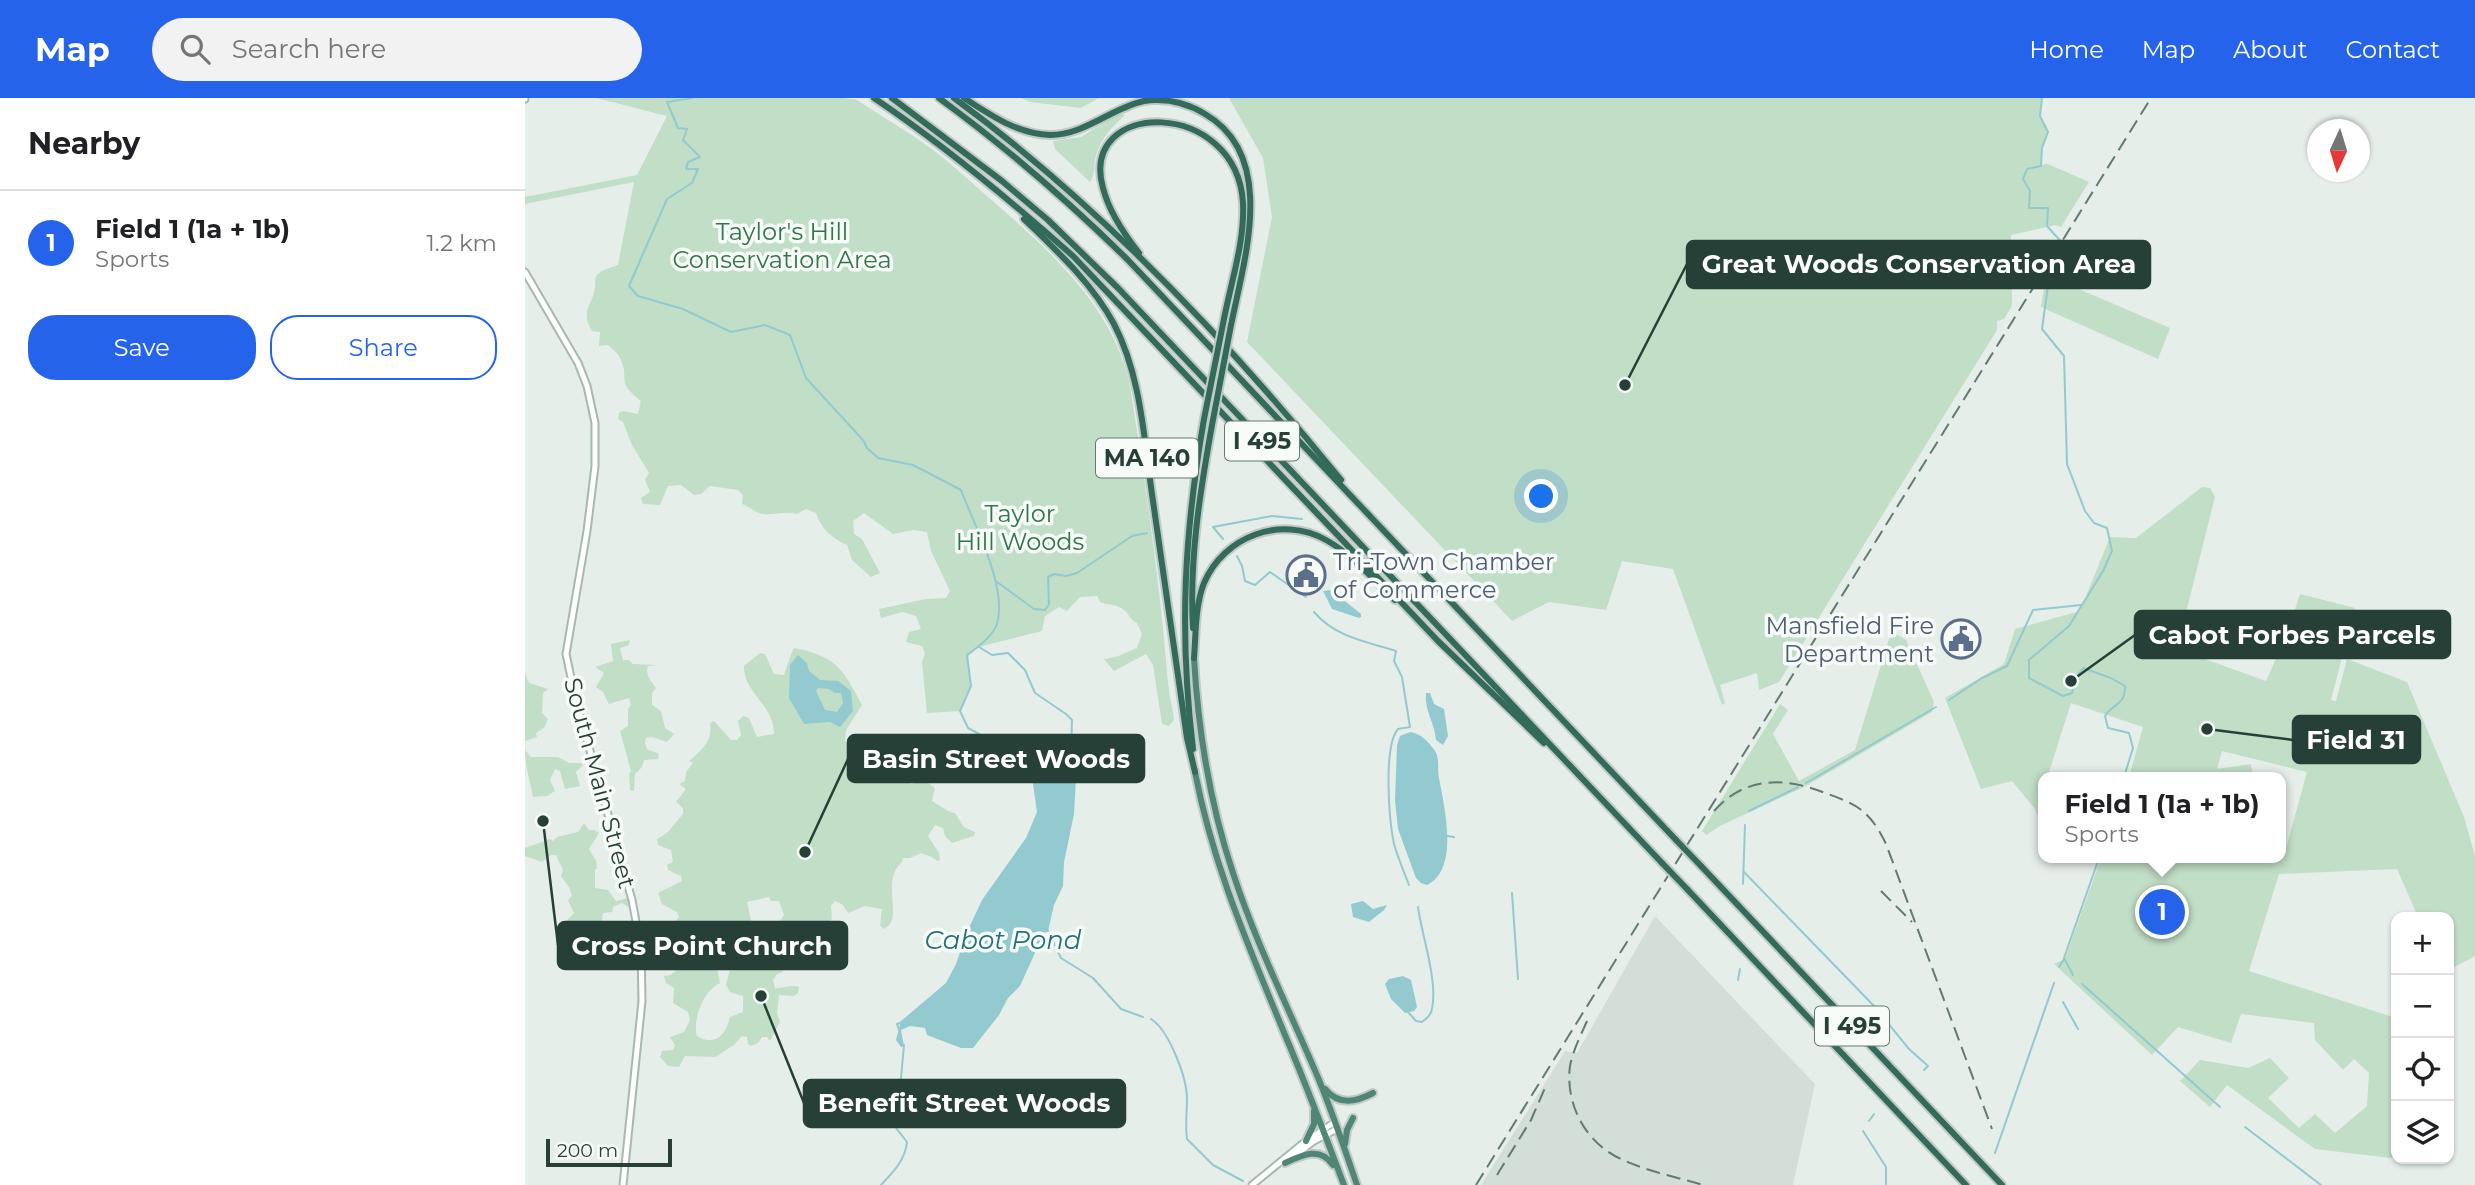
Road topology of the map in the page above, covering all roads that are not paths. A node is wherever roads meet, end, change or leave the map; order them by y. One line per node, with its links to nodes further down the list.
1 (867, 98): 9 (highway, MA 140)
2 (873, 98): 9 (highway)
3 (892, 98): 16 (highway, I 495)
4 (939, 98): 13 (highway, I 495)
5 (954, 98): 11 (highway)
6 (964, 98): 15 (highway, MA 140, bridge)
7 (1164, 109): 17 (highway, bridge)
8 (1133, 118): 11 (highway)
9 (905, 120): 10 (highway, MA 140)
10 (995, 191): 14 (highway); 17 (highway, MA 140)
11 (1153, 271): 13 (highway)
12 (525, 272): 29 (main road, South Main Street)
13 (1368, 514): 33 (highway, I 495, bridge)
14 (1438, 641): 15 (highway); 16 (highway)
15 (1194, 658): 18 (highway, MA 140)
16 (1571, 767): 32 (highway, I 495, bridge)
17 (1195, 772): 20 (highway, MA 140)
18 (1318, 1079): 19 (highway); 22 (highway, MA 140)
19 (1373, 1093)
20 (1313, 1103): 23 (highway, MA 140); 24 (highway)
21 (1353, 1118): 25 (highway)
22 (1336, 1126): 23 (main road); 25 (highway, MA 140)
23 (1324, 1132): 24 (main road); 26 (main road); 28 (highway, MA 140)
24 (1306, 1141): 27 (main road)
25 (1345, 1150): 31 (highway, MA 140)
26 (1285, 1163): 27 (main road); 28 (highway)
27 (1266, 1173): 30 (main road)
28 (1343, 1184)
29 (623, 1185)
30 (1252, 1185)
31 (1357, 1185)
32 (1966, 1185)
33 (2002, 1185)

